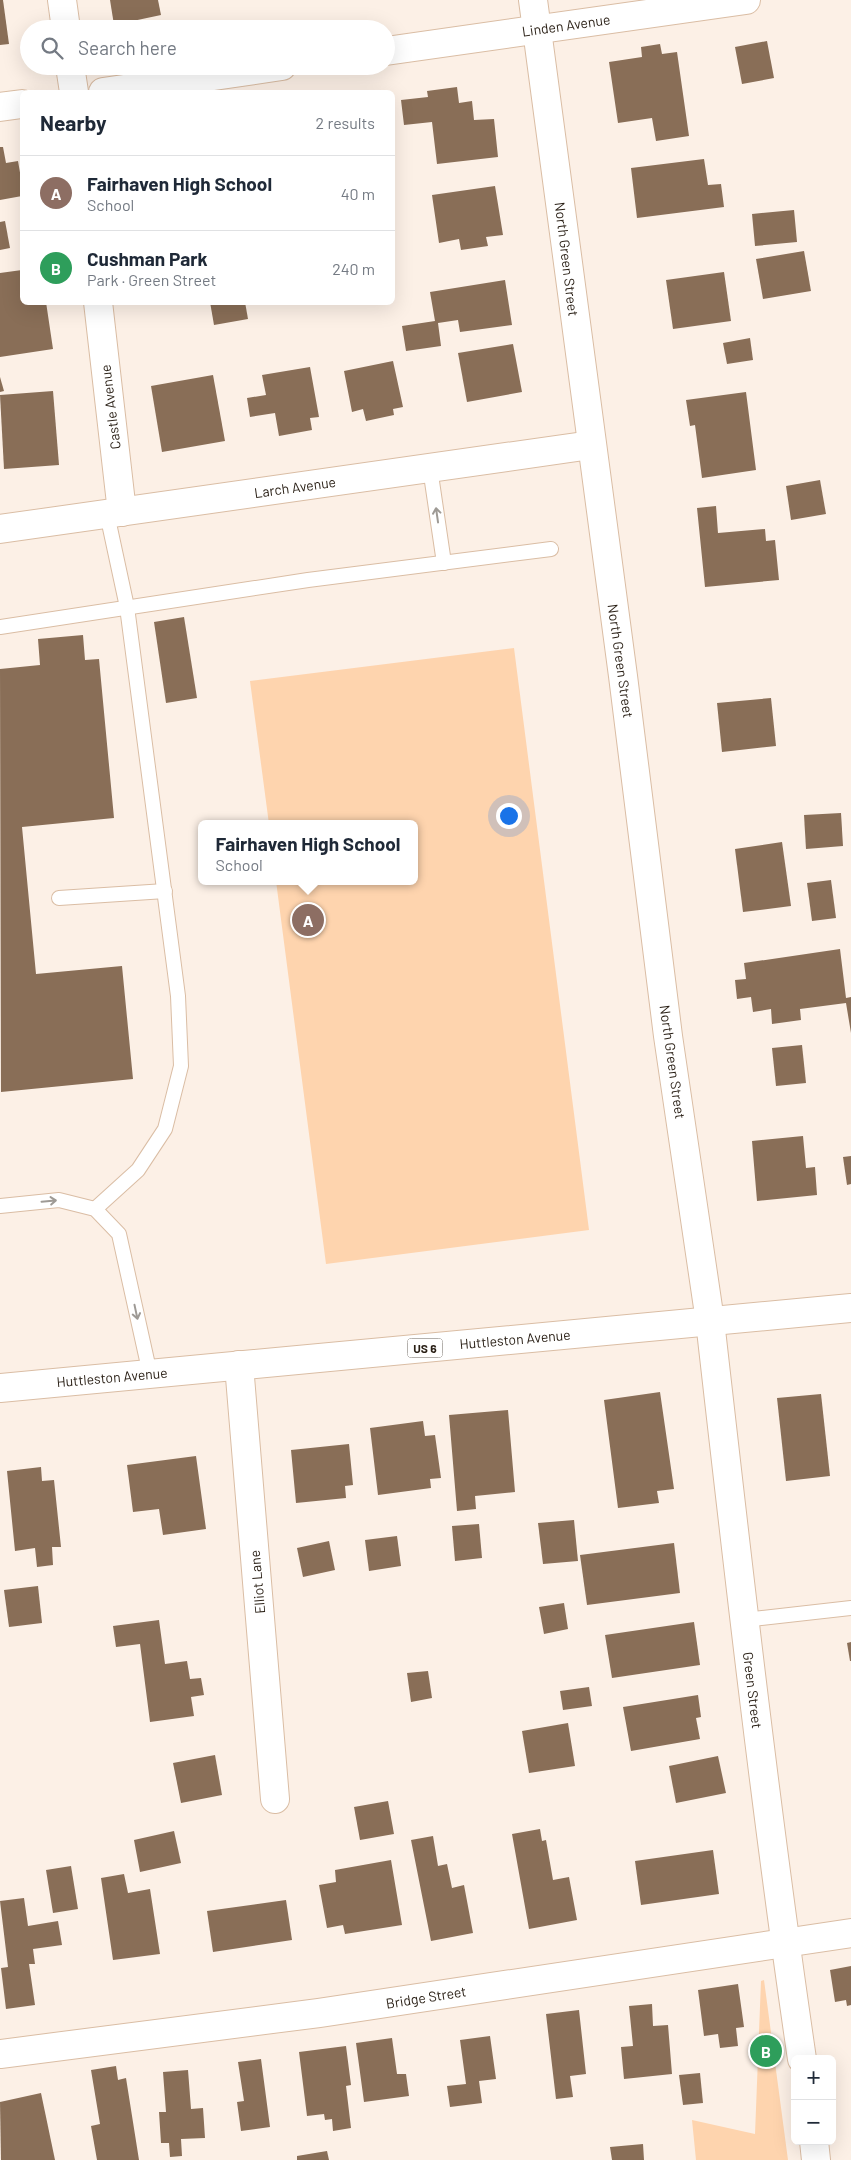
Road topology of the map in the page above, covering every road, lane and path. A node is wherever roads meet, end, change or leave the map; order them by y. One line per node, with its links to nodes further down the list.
1 (62, 0): 4 (main road)
2 (533, 0): 5 (main road, North Green Street)
3 (746, 0): 5 (main road, Linden Avenue)
4 (65, 20)
5 (536, 29): 6 (main road, Linden Avenue); 14 (main road, North Green Street)
6 (395, 50)
7 (71, 75): 9 (main road)
8 (220, 75): 10 (main road)
9 (74, 90)
10 (118, 90)
11 (20, 104): 12 (main road)
12 (0, 107)
13 (98, 305): 16 (main road, Castle Avenue)
14 (591, 445): 15 (main road, Larch Avenue); 27 (main road, North Green Street)
15 (430, 468): 16 (main road, Larch Avenue); 19 (lane, one-way to 15)
16 (114, 513): 17 (main road, Larch Avenue); 20 (lane)
17 (0, 529)
18 (551, 549): 19 (lane)
19 (444, 563): 20 (lane)
20 (127, 608): 21 (lane); 22 (lane)
21 (0, 627)
22 (164, 891): 23 (lane); 25 (lane)
23 (59, 898)
24 (0, 1206): 25 (lane, one-way to 25)
25 (95, 1209): 29 (lane, one-way to 29)
26 (851, 1308): 27 (main road, Huttleston Avenue / US 6)
27 (710, 1321): 28 (main road, Huttleston Avenue / US 6); 32 (main road, Green Street)
28 (239, 1365): 29 (main road, Huttleston Avenue / US 6); 33 (main road, Elliot Lane)
29 (150, 1374): 30 (main road, Huttleston Avenue / US 6)
30 (0, 1388)
31 (851, 1608): 32 (lane)
32 (744, 1620): 35 (main road, Green Street)
33 (275, 1799)
34 (851, 1933): 35 (main road, Bridge Street)
35 (785, 1941): 36 (main road, Bridge Street); 37 (main road, Green Street)
36 (0, 2054)
37 (801, 2055)

